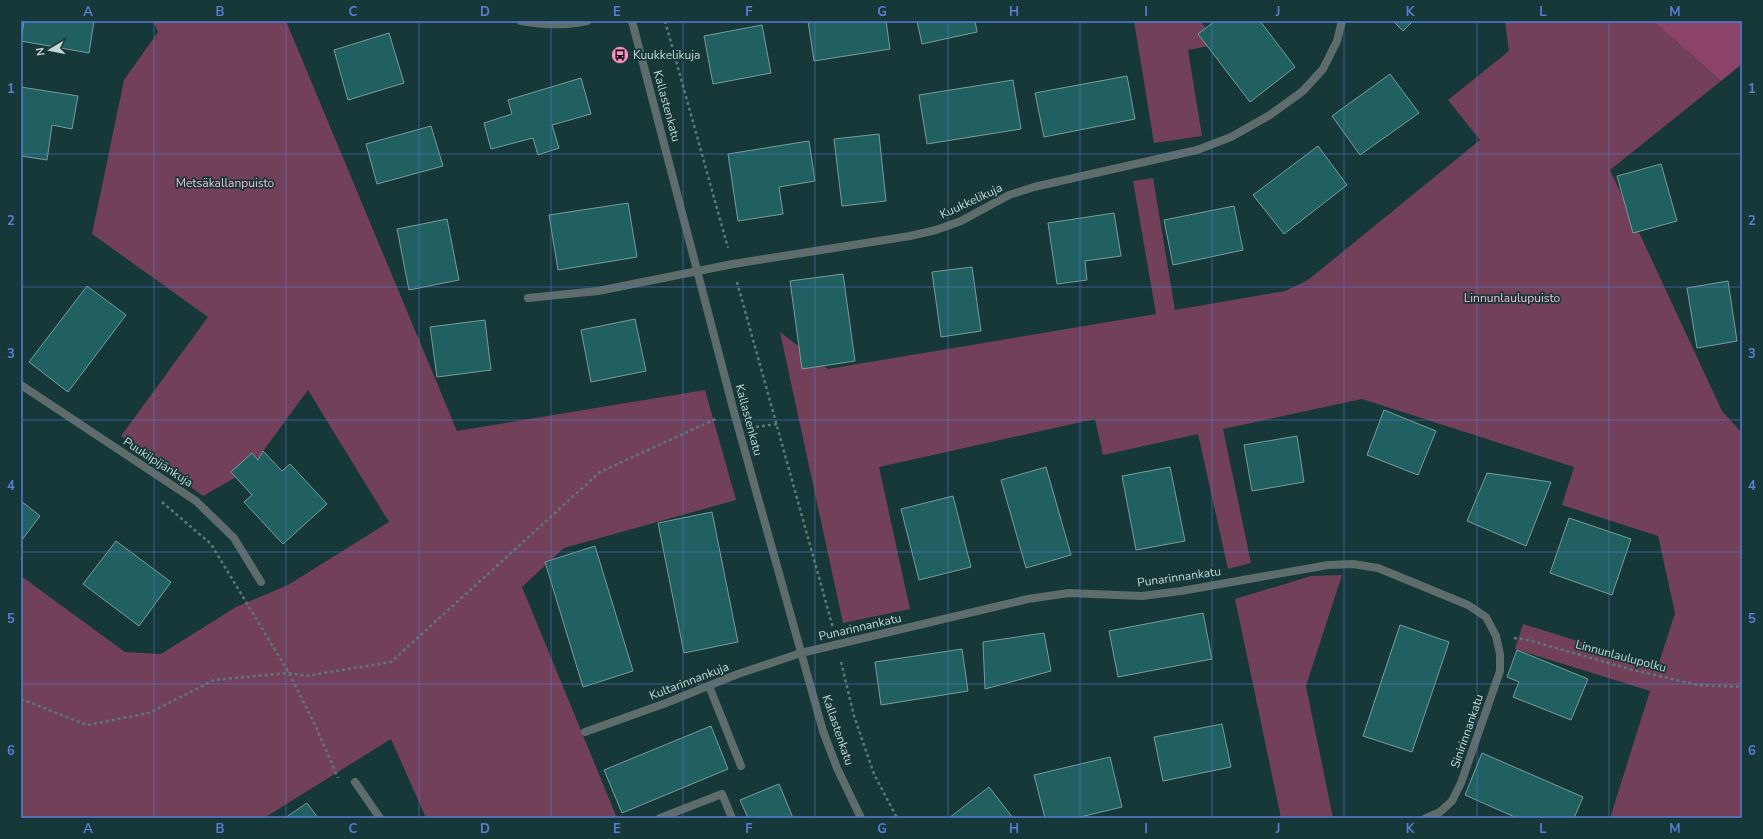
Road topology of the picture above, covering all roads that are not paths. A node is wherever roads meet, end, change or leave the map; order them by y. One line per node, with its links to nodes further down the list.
1 (521, 21): 2 (street)
2 (587, 21)
3 (632, 21): 5 (street, Kallastenkatu)
4 (1342, 21): 5 (street, Kuukkelikuja)
5 (698, 272): 6 (street, Kuukkelikuja); 10 (street, Kallastenkatu)
6 (528, 298)
7 (21, 385): 8 (street, Puukiipijänkuja)
8 (261, 582)
9 (1496, 636): 10 (street, Punarinnankatu); 19 (street, Sinirinnankatu)
10 (801, 653): 11 (street, Kultarinnankuja); 18 (street, Kallastenkatu)
11 (709, 686): 12 (street, Kultarinnankuja); 13 (street)
12 (585, 732)
13 (741, 766)
14 (355, 782): 15 (street)
15 (380, 818)
16 (660, 818): 17 (street)
17 (732, 818)
18 (861, 818)
19 (1426, 818)

